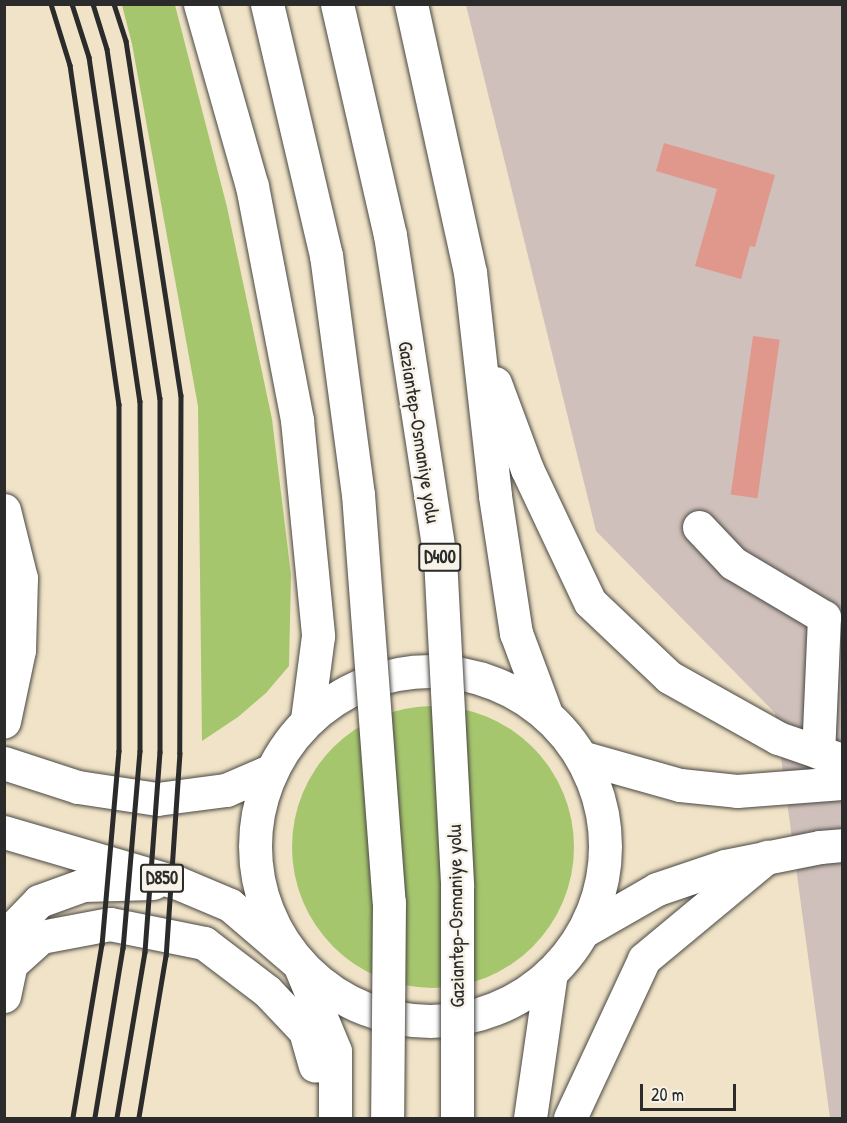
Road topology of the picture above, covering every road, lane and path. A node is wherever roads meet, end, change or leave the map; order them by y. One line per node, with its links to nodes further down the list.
1 (201, 4): 9 (main road)
2 (267, 4): 27 (main road, bridge)
3 (337, 4): 28 (main road, Gaziantep-Osmaniye yolu / D400, bridge)
4 (411, 4): 5 (main road)
5 (476, 334): 8 (main road); 11 (main road)
6 (4, 510): 10 (main road)
7 (699, 527): 11 (main road)
8 (544, 711): 9 (main road); 12 (main road)
9 (307, 720): 14 (main road)
10 (4, 721)
11 (830, 756)
12 (584, 758): 15 (main road); 20 (main road)
13 (4, 763): 14 (main road)
14 (272, 770): 22 (main road)
15 (843, 783)
16 (4, 832): 19 (main road, D850)
17 (843, 845): 18 (main road)
18 (767, 857): 20 (main road); 30 (main road)
19 (178, 883): 21 (main road); 22 (main road, D850)
20 (584, 931): 23 (main road)
21 (4, 937)
22 (299, 964): 23 (main road); 26 (main road)
23 (551, 973): 29 (main road)
24 (4, 996): 25 (main road)
25 (329, 1119)
26 (335, 1119)
27 (387, 1119)
28 (457, 1119)
29 (530, 1119)
30 (570, 1119)

